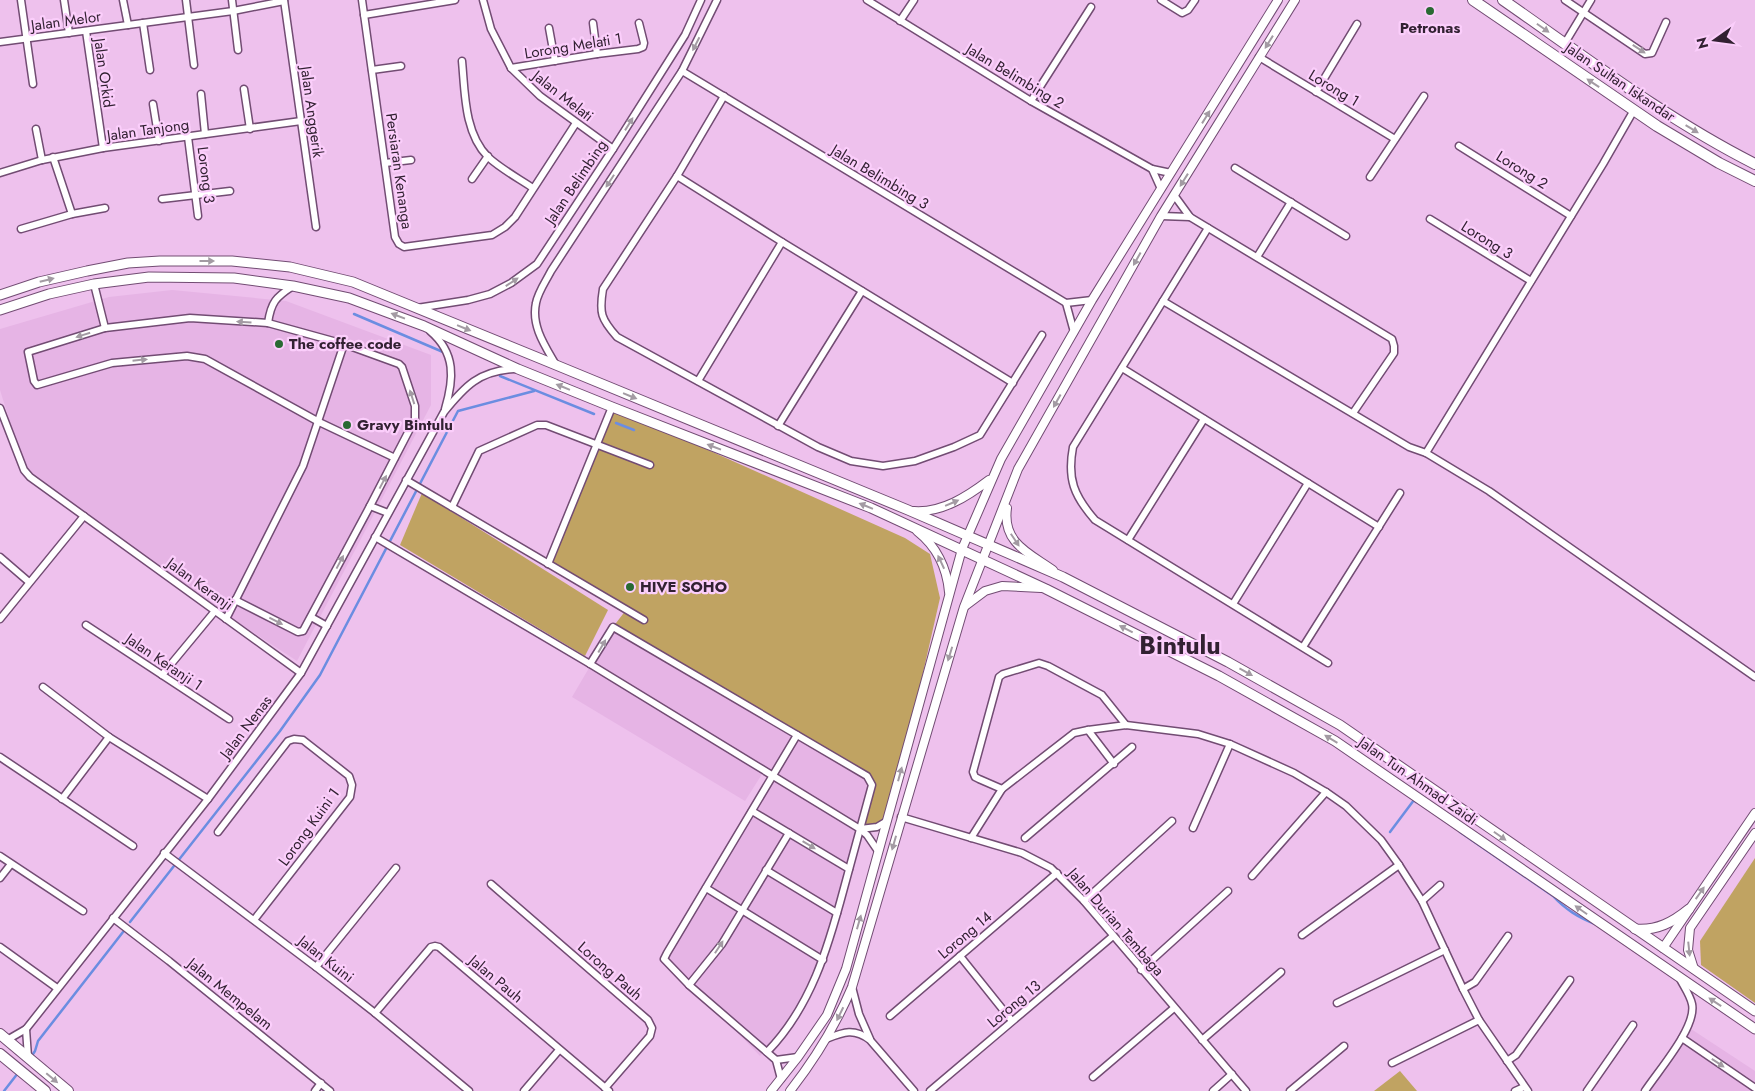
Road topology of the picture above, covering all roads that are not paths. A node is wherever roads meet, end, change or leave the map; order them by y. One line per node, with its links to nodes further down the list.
1 (21, 0): 37 (street)
2 (64, 0): 36 (street)
3 (123, 0): 33 (street)
4 (186, 0): 26 (street)
5 (232, 0): 23 (street)
6 (284, 0): 23 (street, Jalan Melor); 60 (street, Jalan Anggerik)
7 (362, 0): 25 (street, Persiaran Kenanga)
8 (454, 0): 25 (street)
9 (483, 0): 47 (street, Jalan Melati)
10 (701, 0): 70 (street, Jalan Belimbing, one-way to 10)
11 (717, 0): 50 (street, Jalan Belimbing, one-way to 50)
12 (867, 0): 27 (street, Jalan Belimbing 2)
13 (914, 0): 27 (street)
14 (1161, 0): 15 (street)
15 (1195, 0)
16 (1278, 0): 80 (street, one-way to 16)
17 (1295, 0): 42 (street, one-way to 42)
18 (1473, 0): 59 (main road, Jalan Sultan Iskandar, one-way to 18)
19 (1503, 0): 39 (main road, Jalan Sultan Iskandar, one-way to 39)
20 (1565, 0): 24 (street)
21 (1591, 0): 24 (street)
22 (1091, 7): 57 (street)
23 (233, 11): 26 (street, Jalan Melor); 40 (street)
24 (1584, 12): 28 (street, one-way to 28); 39 (street)
25 (364, 15): 49 (street, Persiaran Kenanga)
26 (188, 17): 29 (street, Jalan Melor); 45 (street)
27 (900, 21): 57 (street, Jalan Belimbing 2)
28 (1666, 22)
29 (143, 23): 33 (street, Jalan Melor); 48 (street)
30 (593, 23): 41 (street)
31 (640, 23): 41 (street, Lorong Melati 1)
32 (1357, 24): 53 (street)
33 (128, 25): 35 (street, Jalan Melor)
34 (549, 28): 44 (street)
35 (86, 31): 36 (street, Jalan Melor); 69 (street, Jalan Orkid)
36 (69, 33): 37 (street, Jalan Melor)
37 (27, 39): 38 (street, Jalan Melor); 51 (street)
38 (0, 42)
39 (1565, 43): 76 (main road, Jalan Sultan Iskandar, one-way to 76)
40 (238, 50)
41 (597, 54): 44 (street, Lorong Melati 1)
42 (1259, 57): 53 (street, Lorong 1); 88 (street, one-way to 88)
43 (462, 61): 71 (street)
44 (555, 61): 47 (street, Lorong Melati 1)
45 (194, 65)
46 (401, 66): 49 (street)
47 (511, 68): 61 (street, Jalan Melati)
48 (150, 70)
49 (372, 70): 75 (street, Persiaran Kenanga)
50 (682, 71): 55 (street, Jalan Belimbing 3); 121 (street, Jalan Belimbing, one-way to 121)
51 (33, 84)
52 (244, 89): 62 (street)
53 (1316, 92): 66 (street, Lorong 1)
54 (201, 94): 64 (street)
55 (724, 96): 81 (street); 112 (street, Jalan Belimbing 3)
56 (1424, 96): 66 (street)
57 (1031, 101): 78 (street, Jalan Belimbing 2)
58 (153, 104): 67 (street)
59 (1634, 110): 84 (main road, Jalan Sultan Iskandar); 96 (street)
60 (301, 121): 62 (street, Jalan Tanjong); 99 (street, Jalan Anggerik)
61 (576, 123): 70 (street, Jalan Melati); 85 (street, Persiaran Kenanga)
62 (250, 128): 64 (street, Jalan Tanjong)
63 (36, 129): 73 (street)
64 (205, 134): 65 (street, Jalan Tanjong)
65 (188, 137): 67 (street, Jalan Tanjong); 89 (street, Lorong 3)
66 (1395, 139): 82 (street)
67 (159, 141): 69 (street, Jalan Tanjong)
68 (1459, 146): 96 (street, Lorong 2)
69 (103, 148): 72 (street, Jalan Tanjong)
70 (613, 149): 113 (street, Jalan Belimbing, one-way to 70)
71 (488, 156): 83 (street); 85 (street)
72 (53, 157): 73 (street, Jalan Tanjong); 93 (street)
73 (42, 160): 79 (street, Jalan Tanjong)
74 (411, 160): 75 (street)
75 (385, 163): 85 (street, Persiaran Kenanga)
76 (1755, 164)
77 (1235, 168): 91 (street)
78 (1152, 169): 80 (street, Jalan Belimbing 2); 86 (street)
79 (0, 173)
80 (1171, 173): 86 (street)
81 (677, 176): 103 (street); 124 (street)
82 (1370, 177)
83 (472, 179)
84 (1755, 181)
85 (533, 188)
86 (1161, 189): 110 (street)
87 (230, 191): 89 (street)
88 (1174, 195): 95 (street); 97 (street)
89 (196, 196): 90 (street); 94 (street, Lorong 3)
90 (162, 199)
91 (1291, 202): 102 (street); 104 (street)
92 (105, 208): 93 (street)
93 (72, 214): 101 (street)
94 (198, 216)
95 (1161, 216): 97 (street); 141 (street, one-way to 141)
96 (1572, 216): 105 (street)
97 (1190, 217): 100 (street)
98 (1430, 219): 105 (street, Lorong 3)
99 (316, 228)
100 (1208, 228): 104 (street); 111 (street)
101 (21, 229)
102 (1346, 236)
103 (782, 242): 108 (street); 124 (street)
104 (1257, 257): 129 (street)
105 (1531, 281): 134 (street)
106 (94, 284): 107 (main road, Jalan Tun Ahmad Zaidi); 114 (main road, Jalan Tun Ahmad Zaidi); 117 (street)
107 (294, 286): 115 (street); 116 (main road, Jalan Tun Ahmad Zaidi, one-way to 107)
108 (862, 291): 125 (street); 132 (street)
109 (0, 295): 113 (main road, Jalan Tun Ahmad Zaidi, one-way to 113)
110 (1092, 300): 112 (street); 118 (street)
111 (1163, 301): 123 (street); 129 (street)
112 (1066, 303): 118 (street)
113 (416, 308): 121 (main road, Jalan Tun Ahmad Zaidi, one-way to 121)
114 (0, 310)
115 (268, 323): 117 (street, one-way to 117); 120 (street)
116 (424, 326): 122 (main road, Jalan Tun Ahmad Zaidi); 128 (street, Jalan Nenas)
117 (106, 328): 131 (street, one-way to 131)
118 (1074, 332): 137 (street)
119 (1042, 335): 125 (street)
120 (344, 344): 131 (street); 135 (street, one-way to 120)
121 (556, 365): 144 (main road, Jalan Tun Ahmad Zaidi, one-way to 144)
122 (518, 368): 126 (main road, Jalan Tun Ahmad Zaidi, one-way to 122); 128 (street, Jalan Nenas)
123 (1122, 368): 130 (street); 151 (street)
124 (698, 381): 132 (street)
125 (1013, 383): 132 (street)
126 (612, 407): 133 (street); 147 (main road, Jalan Tun Ahmad Zaidi, one-way to 126)
127 (0, 408): 146 (street, Jalan Keranji)
128 (444, 412): 138 (street, Jalan Nenas)
129 (1353, 414): 134 (street)
130 (1204, 418): 139 (street); 151 (street)
131 (319, 422): 135 (street); 160 (street)
132 (778, 426)
133 (597, 444): 136 (street); 143 (street); 156 (street)
134 (1426, 453): 176 (street)
135 (396, 458): 142 (street, one-way to 135)
136 (650, 465)
137 (991, 479): 144 (street, one-way to 137); 149 (street)
138 (406, 480): 143 (street); 145 (street, Jalan Nenas)
139 (1308, 483): 148 (street); 161 (street)
140 (1400, 493): 148 (street)
141 (1009, 494): 152 (street); 157 (street, one-way to 157)
142 (370, 506): 145 (street); 165 (street, one-way to 142)
143 (452, 507): 156 (street)
144 (908, 510): 149 (main road, Jalan Tun Ahmad Zaidi)
145 (388, 514): 150 (street, Jalan Nenas)
146 (84, 516): 158 (street); 164 (street, Jalan Keranji)
147 (911, 525): 153 (main road, Jalan Tun Ahmad Zaidi); 163 (street, one-way to 147)
148 (1379, 527): 171 (street)
149 (967, 536): 152 (main road, Jalan Tun Ahmad Zaidi); 153 (street)
150 (375, 537): 170 (street, Jalan Nenas); 173 (street)
151 (1128, 540): 161 (street)
152 (989, 545): 155 (street); 157 (main road, Jalan Tun Ahmad Zaidi)
153 (962, 549): 155 (main road, Jalan Tun Ahmad Zaidi); 163 (street)
154 (0, 557): 158 (street)
155 (984, 560): 159 (main road, Jalan Tun Ahmad Zaidi); 162 (street)
156 (548, 564): 168 (street)
157 (1063, 577): 230 (main road, Jalan Tun Ahmad Zaidi, one-way to 230)
158 (29, 582): 166 (street)
159 (1046, 589): 162 (street); 243 (main road, Jalan Tun Ahmad Zaidi, one-way to 159)
160 (235, 600): 165 (street, one-way to 165); 167 (street)
161 (1233, 604): 171 (street)
162 (964, 607): 194 (street, one-way to 194)
163 (946, 609): 196 (street, one-way to 163)
164 (215, 611): 167 (street, Jalan Keranji); 175 (street)
165 (311, 617): 170 (street)
166 (0, 619)
167 (226, 619): 174 (street, Jalan Keranji)
168 (644, 620)
169 (86, 625): 175 (street, Jalan Keranji 1)
170 (327, 626): 174 (street, Jalan Nenas)
171 (1303, 647): 172 (street)
172 (1328, 663)
173 (590, 664): 181 (street, one-way to 181); 187 (street)
174 (302, 673): 191 (street, Jalan Nenas)
175 (162, 675): 178 (street, Jalan Keranji 1)
176 (1755, 677)
177 (43, 687): 182 (street)
178 (228, 719)
179 (1126, 725): 180 (street); 183 (street); 188 (street)
180 (1088, 730): 186 (street); 188 (street)
181 (797, 735): 187 (street); 199 (street)
182 (109, 737): 190 (street); 191 (street)
183 (1230, 744): 189 (street); 198 (street)
184 (1132, 747): 186 (street)
185 (0, 757): 190 (street)
186 (1114, 764): 205 (street)
187 (773, 776): 192 (street); 199 (street)
188 (1002, 789): 204 (street)
189 (1326, 792): 211 (street); 216 (street)
190 (62, 799): 206 (street)
191 (208, 799): 208 (street, Jalan Nenas)
192 (752, 811): 201 (street); 220 (street)
193 (1755, 813): 202 (street)
194 (901, 817): 204 (street, Jalan Durian Tembaga); 246 (street, one-way to 246)
195 (1755, 819): 202 (street)
196 (887, 821): 199 (street); 207 (street)
197 (1172, 821): 222 (street)
198 (1193, 828)
199 (860, 829): 207 (street); 213 (street)
200 (218, 832): 229 (street, Lorong Kuini 1)
201 (789, 833): 213 (street, one-way to 213); 214 (street)
202 (1742, 833): 224 (street, one-way to 202)
203 (1755, 833): 240 (street, one-way to 240)
204 (971, 838): 215 (street, Jalan Durian Tembaga)
205 (1026, 838)
206 (133, 846)
207 (878, 851): 268 (street, one-way to 207)
208 (164, 853): 228 (street, Jalan Nenas); 229 (street, Jalan Kuini)
209 (0, 856): 210 (street)
210 (11, 864): 217 (street); 226 (street)
211 (1399, 865): 223 (street); 231 (street)
212 (396, 868): 239 (street)
213 (849, 869): 227 (street)
214 (766, 870): 225 (street); 227 (street)
215 (1057, 873): 222 (street, Jalan Durian Tembaga); 237 (street, Lorong 14)
216 (1252, 876)
217 (0, 878)
218 (491, 884): 278 (street, Lorong Pauh)
219 (1440, 885): 223 (street)
220 (706, 888): 225 (street); 245 (street)
221 (1228, 891): 241 (street)
222 (1084, 901): 232 (street, Jalan Durian Tembaga)
223 (1422, 902): 236 (street)
224 (1689, 909): 230 (main road); 235 (street)
225 (742, 910): 238 (street); 245 (street, one-way to 225)
226 (83, 911)
227 (837, 913): 238 (street)
228 (113, 918): 247 (street, Jalan Nenas); 276 (street, Jalan Mempelam)
229 (254, 920): 239 (street, Jalan Kuini)
230 (1635, 929): 235 (main road, Jalan Tun Ahmad Zaidi)
231 (1302, 935)
232 (1113, 936): 241 (street, Jalan Durian Tembaga); 255 (street, Lorong 13)
233 (1508, 936): 248 (street)
234 (0, 947): 247 (street)
235 (1663, 948): 240 (main road, Jalan Tun Ahmad Zaidi)
236 (1445, 950): 248 (street); 249 (street)
237 (960, 956): 253 (street, Lorong 14); 255 (street)
238 (823, 960): 266 (street)
239 (316, 967): 252 (street, Jalan Kuini)
240 (1694, 969): 251 (main road, Jalan Tun Ahmad Zaidi)
241 (1142, 970): 250 (street, Jalan Durian Tembaga)
242 (1281, 972): 263 (street)
243 (1679, 978): 258 (main road, Jalan Tun Ahmad Zaidi, one-way to 243); 261 (street)
244 (1570, 980): 271 (street)
245 (689, 985): 266 (street)
246 (852, 987): 260 (street, one-way to 260); 262 (street)
247 (57, 988): 257 (street, Jalan Nenas)
248 (1463, 989): 254 (street)
249 (1336, 1003)
250 (1174, 1008): 263 (street, Jalan Durian Tembaga); 274 (street)
251 (1755, 1011)
252 (375, 1013): 265 (street, Jalan Pauh); 284 (street, Jalan Kuini)
253 (890, 1016)
254 (1479, 1020): 271 (street); 272 (street)
255 (1012, 1021): 289 (street, Lorong 13)
256 (1633, 1025): 294 (street)
257 (26, 1029): 259 (street, Jalan Nenas); 269 (street)
258 (1755, 1029)
259 (3, 1037): 269 (main road)
260 (826, 1038): 262 (street); 287 (street)
261 (1682, 1038): 277 (street, one-way to 277); 295 (street)
262 (870, 1040): 288 (street)
263 (1202, 1040): 273 (street, Jalan Durian Tembaga)
264 (1344, 1046): 292 (street)
265 (559, 1050): 278 (street, Jalan Pauh); 285 (street)
266 (767, 1052): 270 (street)
267 (0, 1054): 280 (main road)
268 (798, 1057): 270 (street); 275 (street)
269 (31, 1060): 281 (main road, one-way to 281)
270 (776, 1060): 275 (street)
271 (1507, 1061): 279 (street)
272 (1392, 1063)
273 (1232, 1074): 290 (street); 291 (street, Jalan Durian Tembaga)
274 (1093, 1077)
275 (781, 1079): 286 (street)
276 (321, 1083): 282 (street); 283 (street, Jalan Mempelam)
277 (1755, 1088)
278 (607, 1089)
279 (1526, 1089): 293 (street)
280 (45, 1091)
281 (68, 1091)
282 (314, 1091)
283 (330, 1091)
284 (469, 1091)
285 (524, 1091)
286 (771, 1091)
287 (790, 1091)
288 (914, 1091)
289 (930, 1091)
290 (1213, 1091)
291 (1246, 1091)
292 (1290, 1091)
293 (1515, 1091)
294 (1587, 1091)
295 (1645, 1091)

